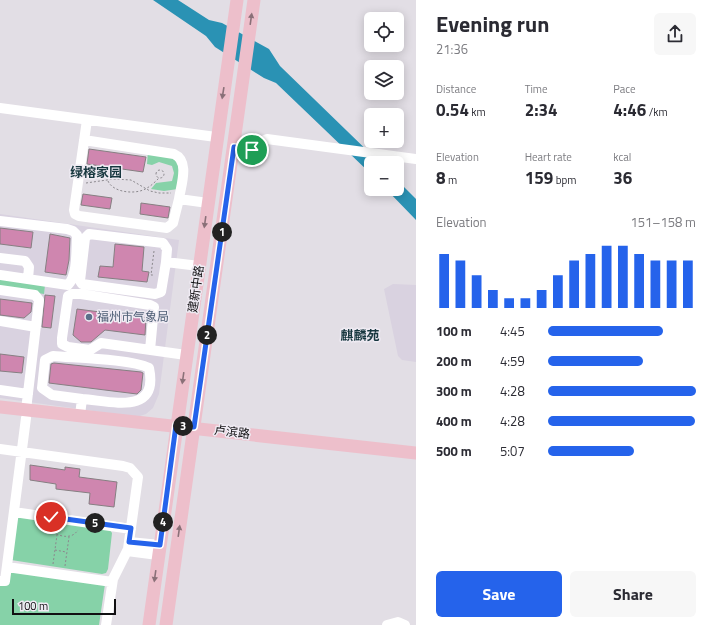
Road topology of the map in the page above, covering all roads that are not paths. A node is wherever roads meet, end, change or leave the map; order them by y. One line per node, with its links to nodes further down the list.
1 (237, 0): 5 (main road, 建新中路, one-way to 5)
2 (254, 0): 7 (main road, 建新中路, one-way to 2)
3 (0, 108): 4 (street)
4 (87, 120): 5 (street); 6 (street)
5 (216, 137): 10 (main road, 建新中路)
6 (84, 140): 9 (street); 9 (street)
7 (234, 147): 8 (street); 30 (main road, 建新中路)
8 (416, 159)
9 (180, 195): 10 (street)
10 (208, 203): 14 (main road, 建新中路, one-way to 14)
11 (0, 220): 16 (street)
12 (0, 258): 16 (street)
13 (166, 262): 13 (street); 14 (street)
14 (199, 266): 21 (main road, 建新中路)
15 (0, 275): 16 (street)
16 (28, 279)
17 (0, 290): 19 (street)
18 (0, 322): 19 (street)
19 (36, 327): 23 (street)
20 (150, 350): 20 (street); 21 (street)
21 (186, 355): 29 (main road, 建新中路, one-way to 29)
22 (0, 390): 23 (street)
23 (28, 394): 26 (street)
24 (82, 399): 24 (street); 28 (street)
25 (0, 407): 26 (main road, 卢滨路)
26 (26, 414): 27 (main road); 28 (main road, 卢滨路); 29 (main road); 32 (street)
27 (0, 415)
28 (80, 415): 29 (main road, 卢滨路)
29 (176, 429): 30 (main road, 卢滨路); 38 (main road, 建新中路)
30 (193, 431): 33 (main road, 卢滨路); 34 (main road); 44 (main road, 建新中路, one-way to 30)
31 (0, 449): 32 (street)
32 (21, 452): 35 (street); 36 (street)
33 (416, 453)
34 (416, 461)
35 (14, 512): 36 (street); 39 (street)
36 (131, 528): 37 (street)
37 (128, 546): 38 (street); 41 (street)
38 (159, 550): 43 (main road, 建新中路, one-way to 43)
39 (5, 565): 40 (street); 41 (street)
40 (0, 580)
41 (112, 582): 42 (street)
42 (106, 625)
43 (148, 625)
44 (166, 625)
45 (387, 625): 46 (street)
46 (405, 625)

